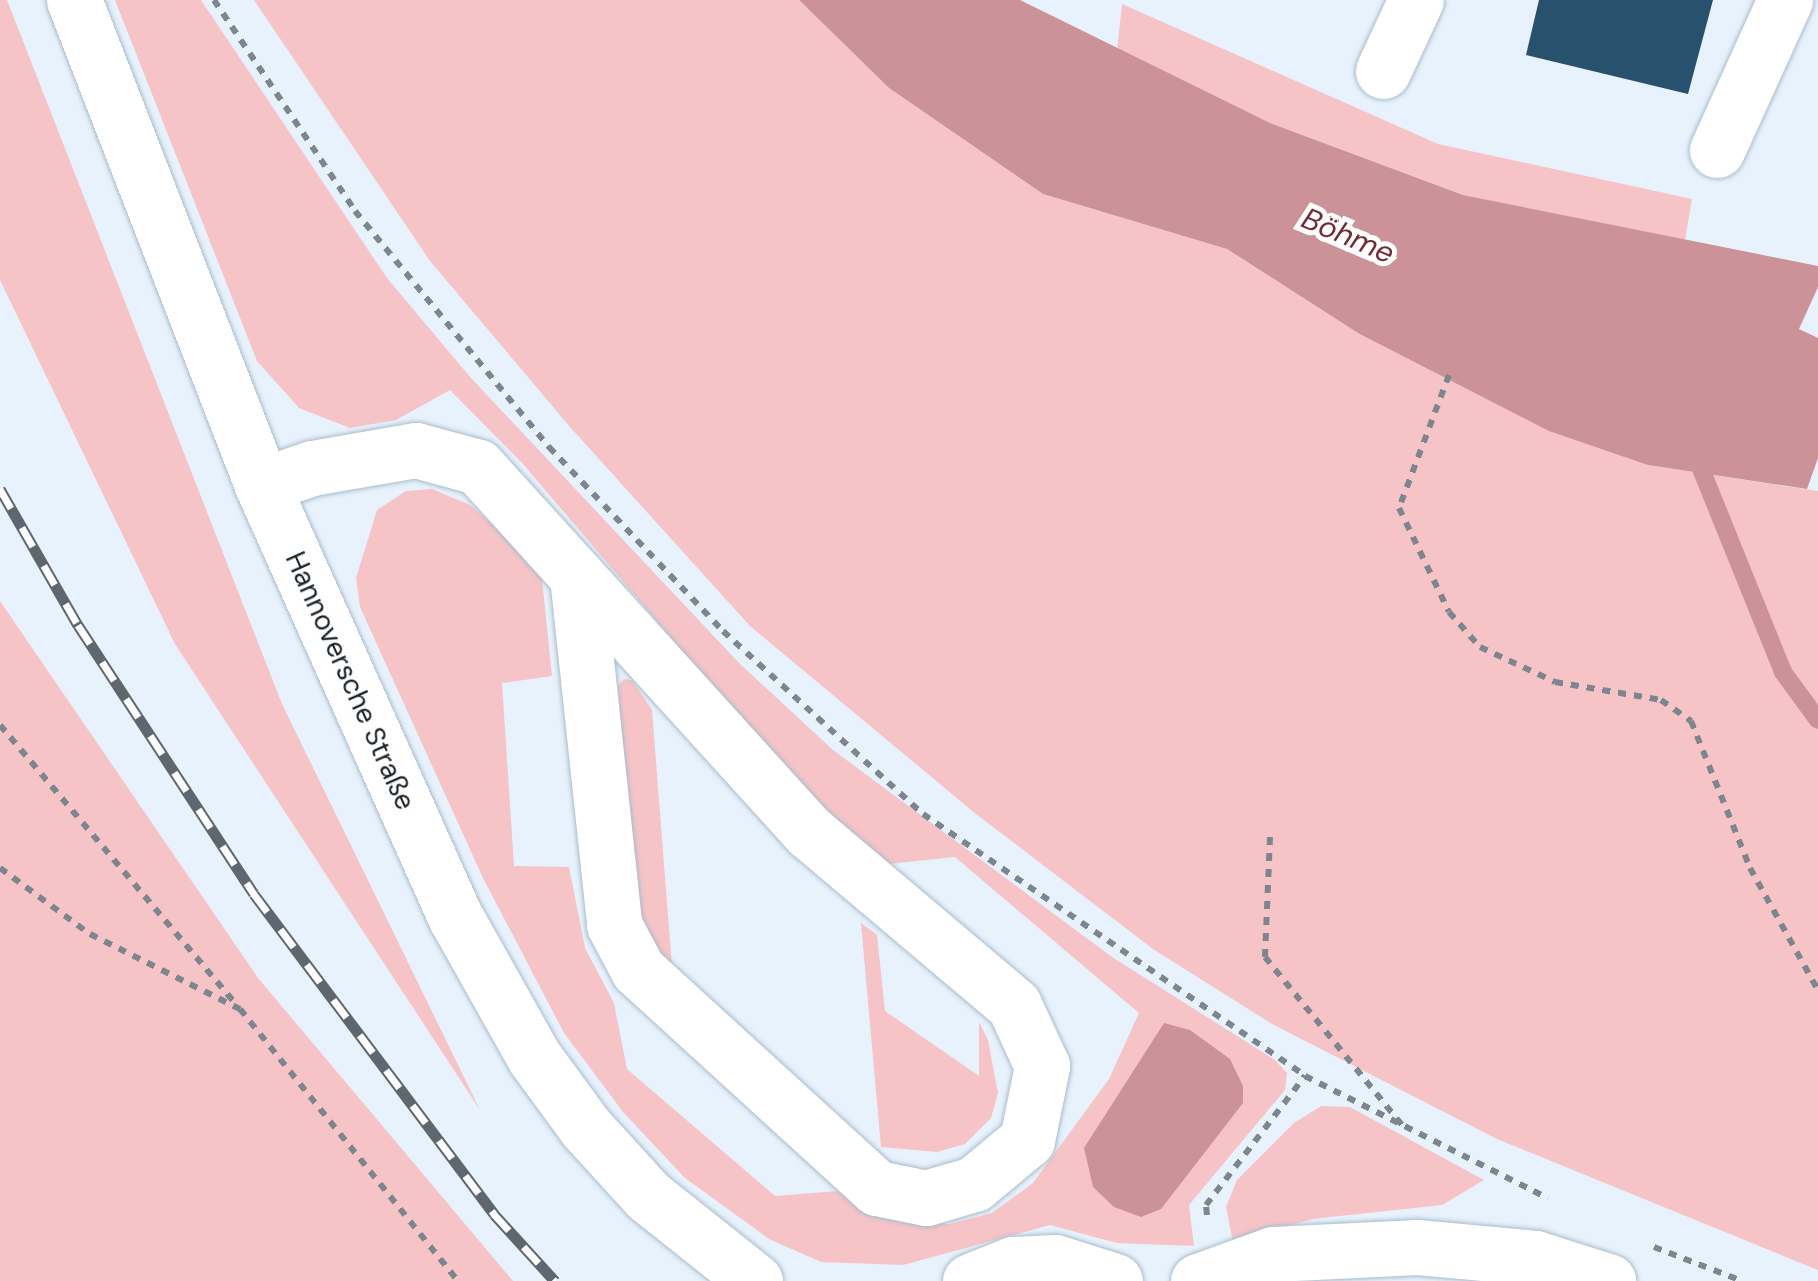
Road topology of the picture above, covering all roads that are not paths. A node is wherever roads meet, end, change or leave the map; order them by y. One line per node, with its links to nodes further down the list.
1 (74, 0): 6 (main road, Hannoversche Straße)
2 (1416, 0): 4 (main road)
3 (1784, 0): 5 (main road)
4 (1383, 71)
5 (1718, 150)
6 (262, 485): 7 (main road); 11 (main road, Hannoversche Straße)
7 (577, 576): 7 (main road)
8 (1204, 1257): 10 (main road)
9 (1625, 1262): 10 (main road)
10 (1342, 1268)
11 (755, 1281)
12 (970, 1281): 13 (main road)
13 (1115, 1281)

